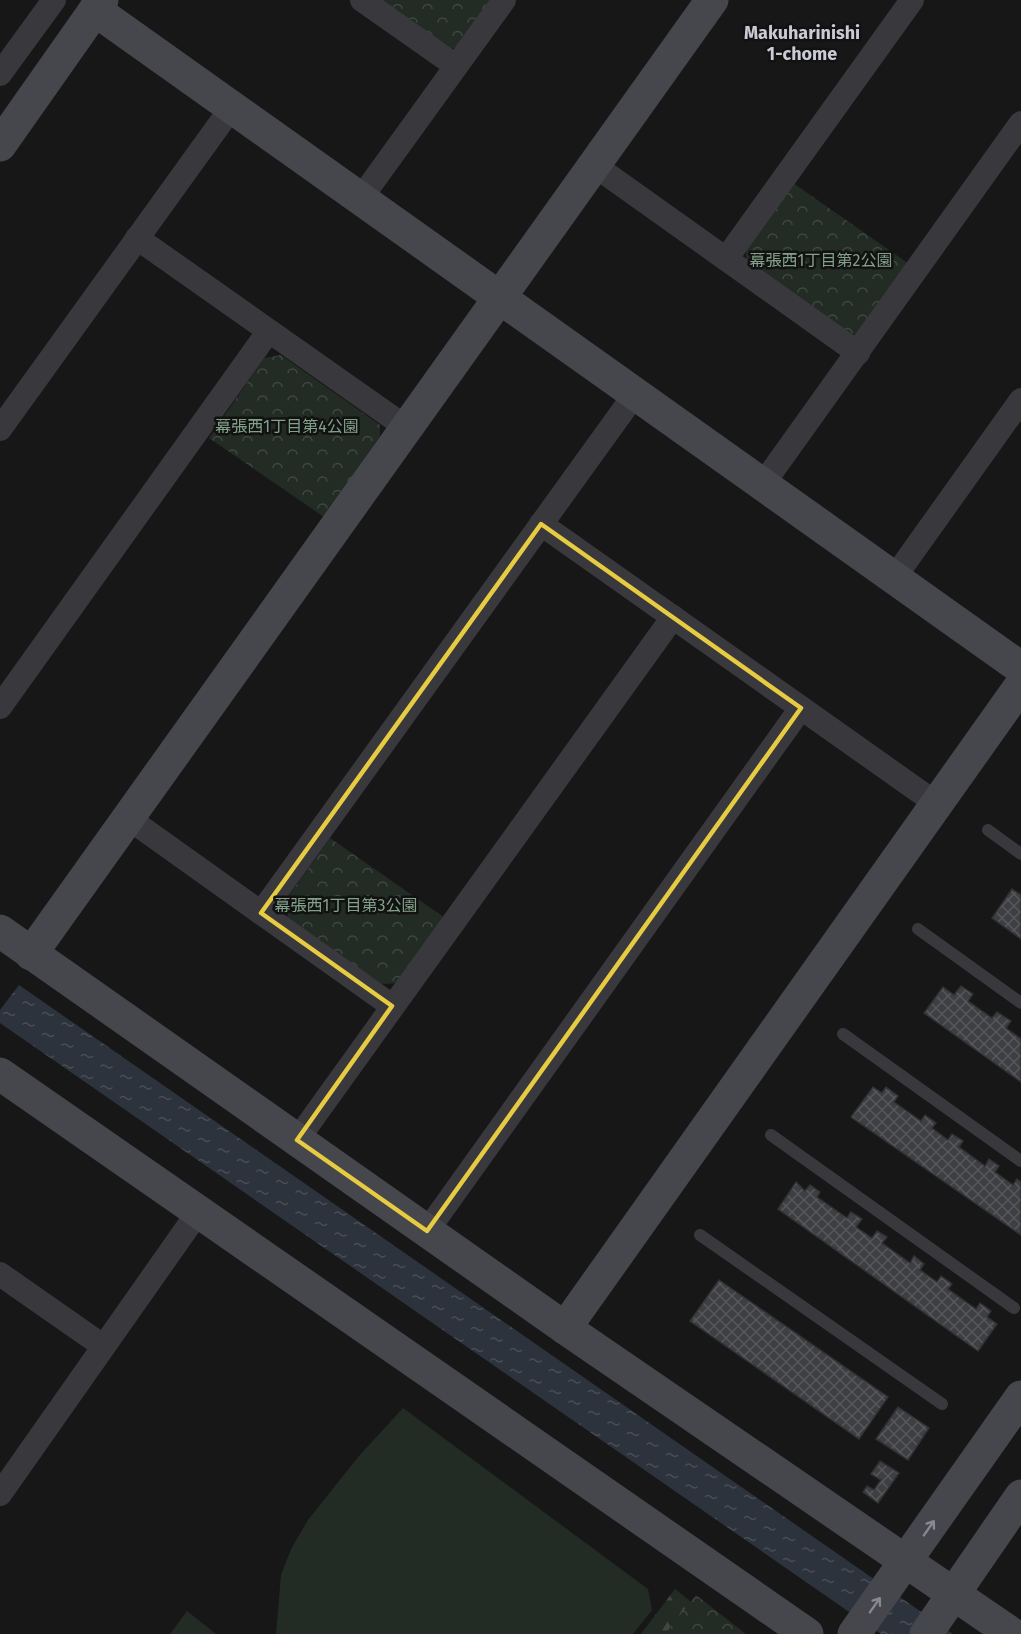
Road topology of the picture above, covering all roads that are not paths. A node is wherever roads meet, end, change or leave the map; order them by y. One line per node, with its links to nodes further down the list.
1 (54, 0): 8 (street)
2 (362, 0): 7 (street)
3 (504, 0): 7 (street)
4 (712, 0): 12 (street)
5 (912, 0): 15 (street)
6 (98, 5): 9 (street); 11 (street)
7 (456, 66): 13 (street)
8 (0, 74)
9 (232, 106): 13 (street); 14 (street)
10 (1021, 123): 18 (street)
11 (0, 145)
12 (594, 165): 15 (street); 16 (street)
13 (361, 198): 16 (street)
14 (137, 238): 17 (street); 22 (street)
15 (726, 259): 18 (street)
16 (499, 298): 19 (street); 21 (street)
17 (268, 332): 21 (street); 29 (street)
18 (858, 353): 23 (street)
19 (635, 394): 23 (street); 24 (street)
20 (1021, 400): 25 (street)
21 (407, 428): 32 (street)
22 (0, 429)
23 (763, 484): 25 (street)
24 (541, 525): 26 (street); 35 (street)
25 (894, 578): 27 (street)
26 (673, 617): 30 (street); 40 (street)
27 (1021, 668)
28 (1021, 686): 31 (street)
29 (0, 707)
30 (801, 708): 31 (street); 47 (street)
31 (937, 804): 51 (street)
32 (128, 818): 35 (street); 38 (street)
33 (988, 830): 34 (lane)
34 (1021, 854)
35 (261, 913): 40 (street)
36 (918, 929): 39 (lane)
37 (0, 932): 38 (street)
38 (31, 954): 44 (street)
39 (1021, 1003)
40 (392, 1006): 44 (street)
41 (843, 1034): 45 (lane)
42 (0, 1074): 46 (street)
43 (771, 1135): 50 (lane)
44 (297, 1140): 47 (street)
45 (1021, 1161)
46 (199, 1211): 52 (street); 59 (street)
47 (427, 1231): 51 (street)
48 (700, 1235): 54 (lane)
49 (0, 1274): 52 (street)
50 (1014, 1308)
51 (565, 1328): 57 (street)
52 (103, 1346): 55 (street)
53 (1021, 1397): 57 (street, one-way to 53)
54 (942, 1404)
55 (0, 1494)
56 (1021, 1496): 58 (street)
57 (900, 1568): 58 (street); 60 (street, one-way to 57)
58 (941, 1612): 61 (street)
59 (807, 1634)
60 (854, 1634)
61 (1012, 1634)

